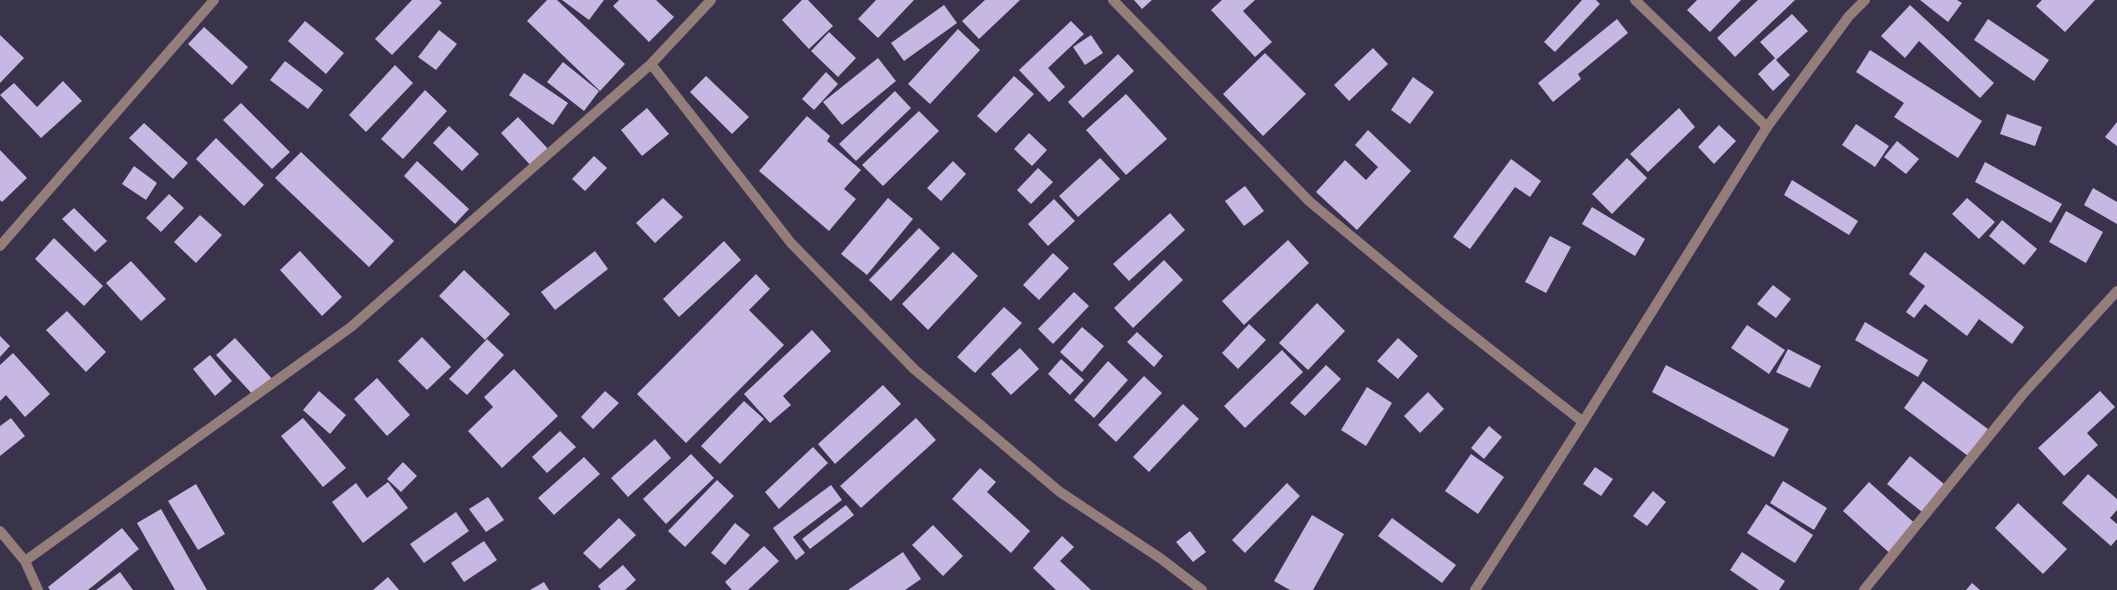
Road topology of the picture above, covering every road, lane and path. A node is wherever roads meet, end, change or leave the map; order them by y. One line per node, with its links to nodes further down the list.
1 (214, 0): 8 (street)
2 (711, 0): 6 (street)
3 (1113, 0): 10 (street)
4 (1634, 0): 7 (street)
5 (1865, 0): 7 (street)
6 (651, 64): 12 (street); 14 (street)
7 (1767, 128): 10 (street)
8 (0, 246)
9 (2117, 291): 16 (street)
10 (1584, 422): 15 (street)
11 (0, 531): 12 (street)
12 (25, 561): 13 (street)
13 (38, 590)
14 (1202, 590)
15 (1475, 590)
16 (1864, 590)

